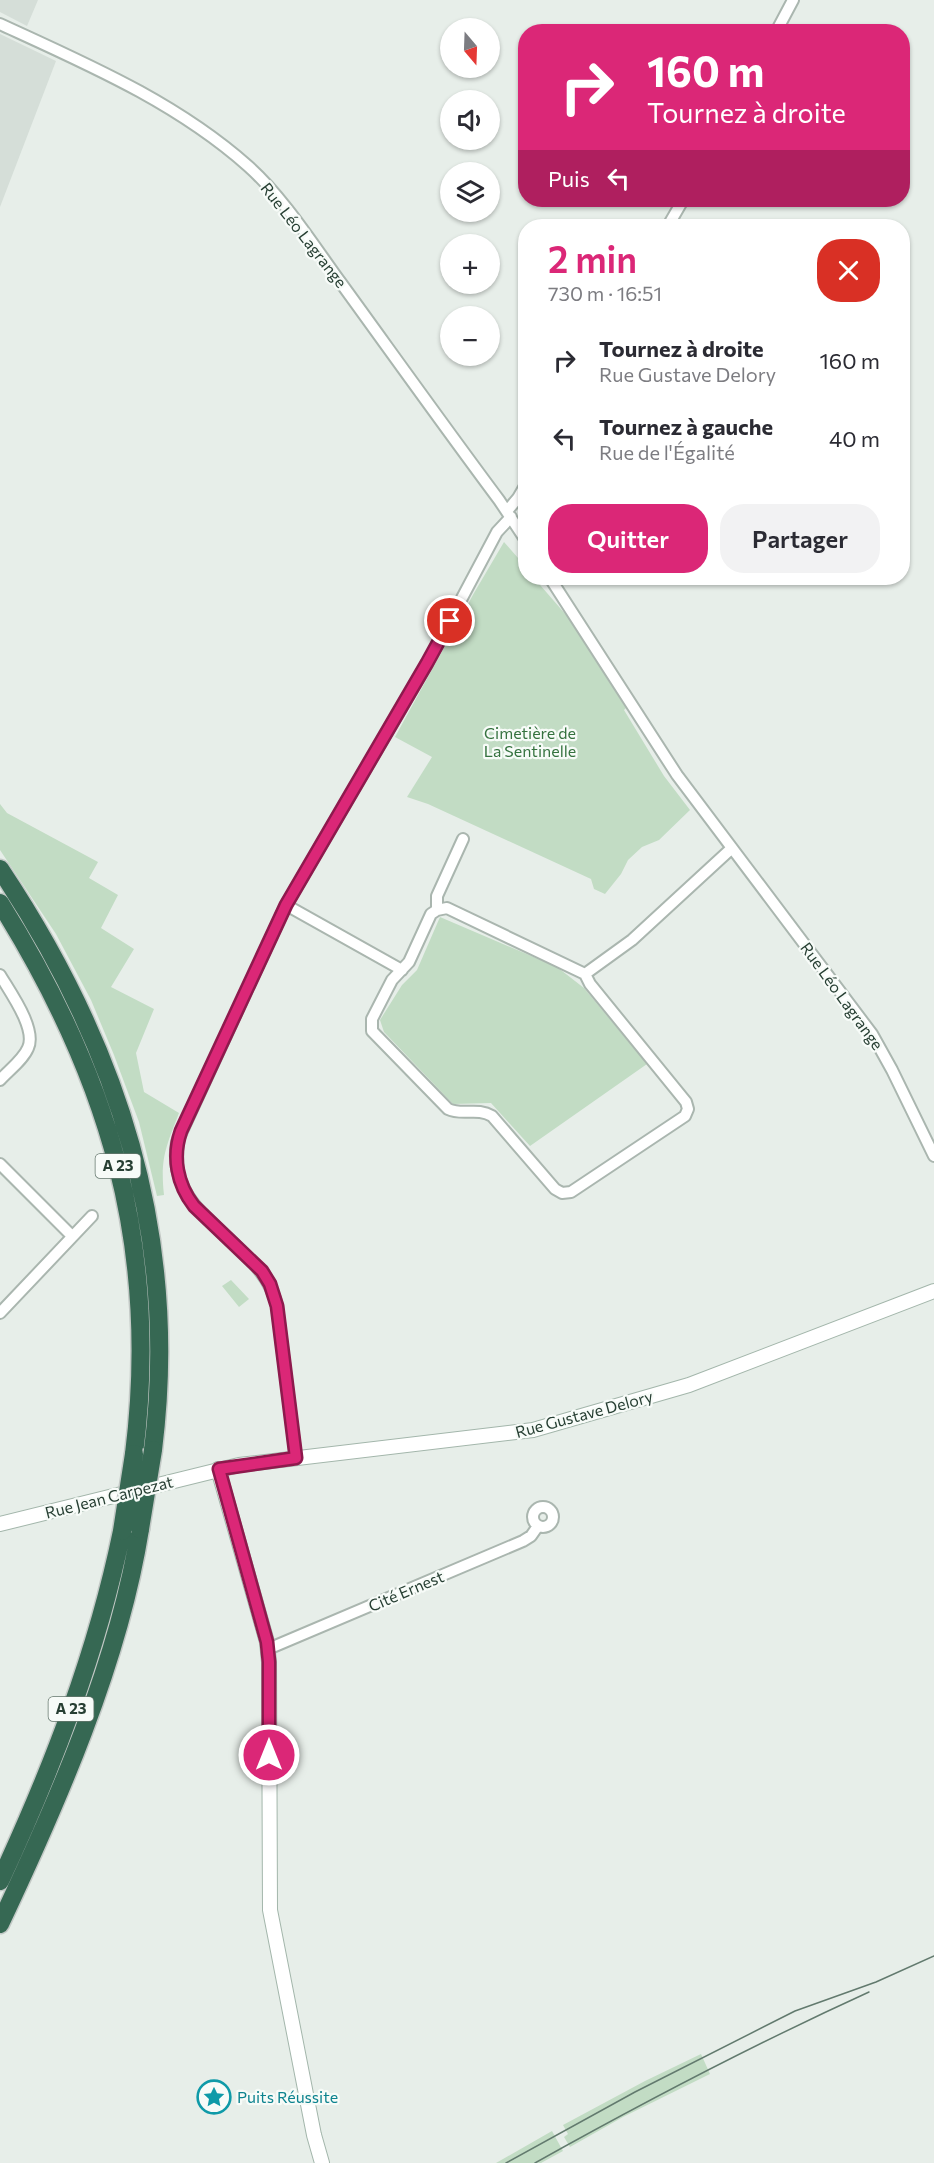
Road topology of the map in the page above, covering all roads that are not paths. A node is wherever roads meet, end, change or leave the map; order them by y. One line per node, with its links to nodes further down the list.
1 (793, 0): 3 (street)
2 (0, 24): 5 (street, Rue Léo Lagrange)
3 (780, 24)
4 (518, 498): 5 (street)
5 (509, 514): 6 (street, Rue Léo Lagrange); 12 (street)
6 (518, 528)
7 (554, 585): 9 (street, Rue Léo Lagrange)
8 (463, 839): 13 (street)
9 (732, 848): 15 (street); 18 (street, Rue Léo Lagrange)
10 (0, 869): 28 (highway, A 23, bridge)
11 (0, 903): 28 (highway, A 23, bridge)
12 (286, 905): 14 (street); 24 (street)
13 (437, 910): 14 (street); 15 (street)
14 (402, 970): 15 (street)
15 (585, 974)
16 (0, 975): 17 (street)
17 (0, 1080)
18 (934, 1156)
19 (0, 1164): 21 (street)
20 (92, 1216): 21 (street)
21 (72, 1236): 23 (street)
22 (934, 1291): 24 (street, Rue Gustave Delory)
23 (0, 1313)
24 (296, 1458): 25 (street, Rue Gustave Delory)
25 (219, 1469): 26 (street, Rue Jean Carpezat); 29 (street)
26 (0, 1524)
27 (538, 1526): 29 (street, Cité Ernest)
28 (131, 1530): 30 (highway, A 23); 31 (highway, A 23)
29 (268, 1648): 32 (street)
30 (0, 1881)
31 (0, 1924)
32 (321, 2163)

